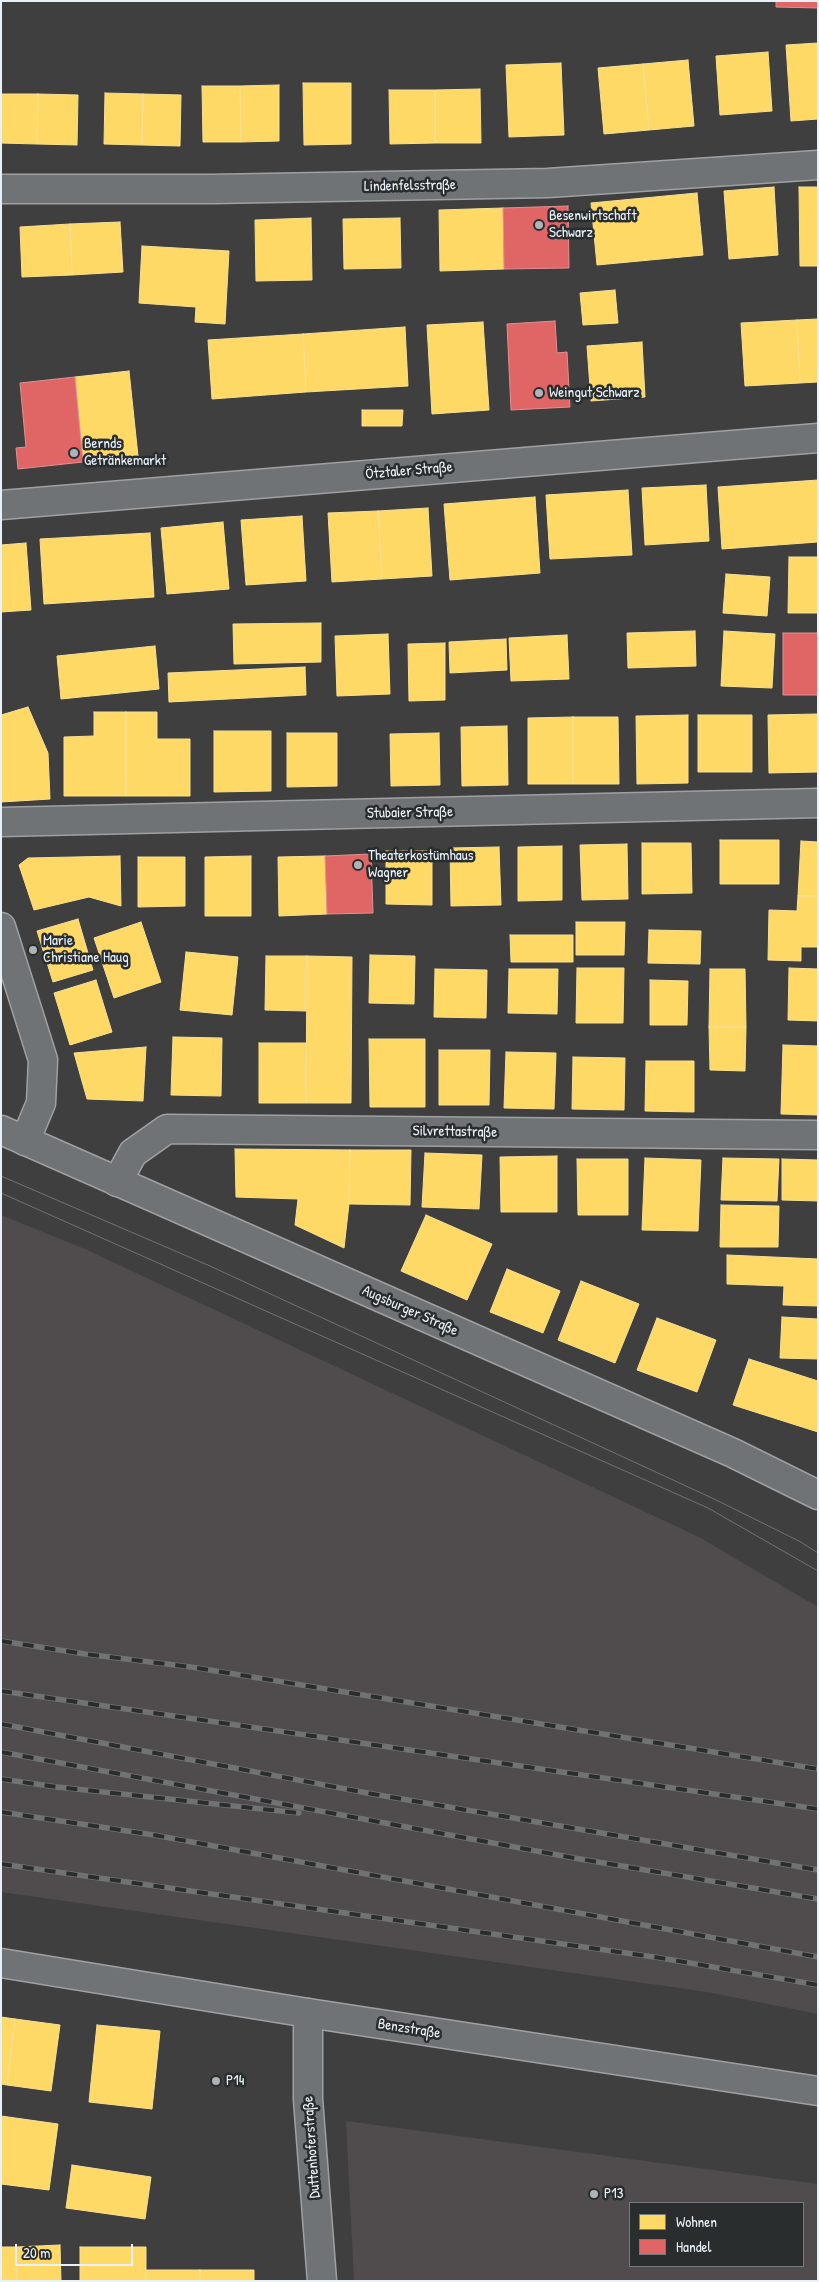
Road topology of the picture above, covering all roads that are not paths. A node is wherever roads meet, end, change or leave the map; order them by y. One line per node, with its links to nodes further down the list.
1 (818, 165): 2 (street, Lindenfelsstraße)
2 (1, 189)
3 (818, 438): 4 (street, Ötztaler Straße)
4 (1, 506)
5 (818, 803): 6 (street, Stubaier Straße)
6 (1, 822)
7 (1, 927): 8 (street)
8 (13, 1135): 10 (street, Augsburger Straße)
9 (818, 1135): 10 (street, Silvrettastraße)
10 (118, 1182): 11 (street, Augsburger Straße)
11 (818, 1495)
12 (1, 1963): 13 (street, Benzstraße)
13 (308, 2013): 14 (street, Benzstraße); 15 (street, Duttenhoferstraße)
14 (818, 2091)
15 (322, 2281)

